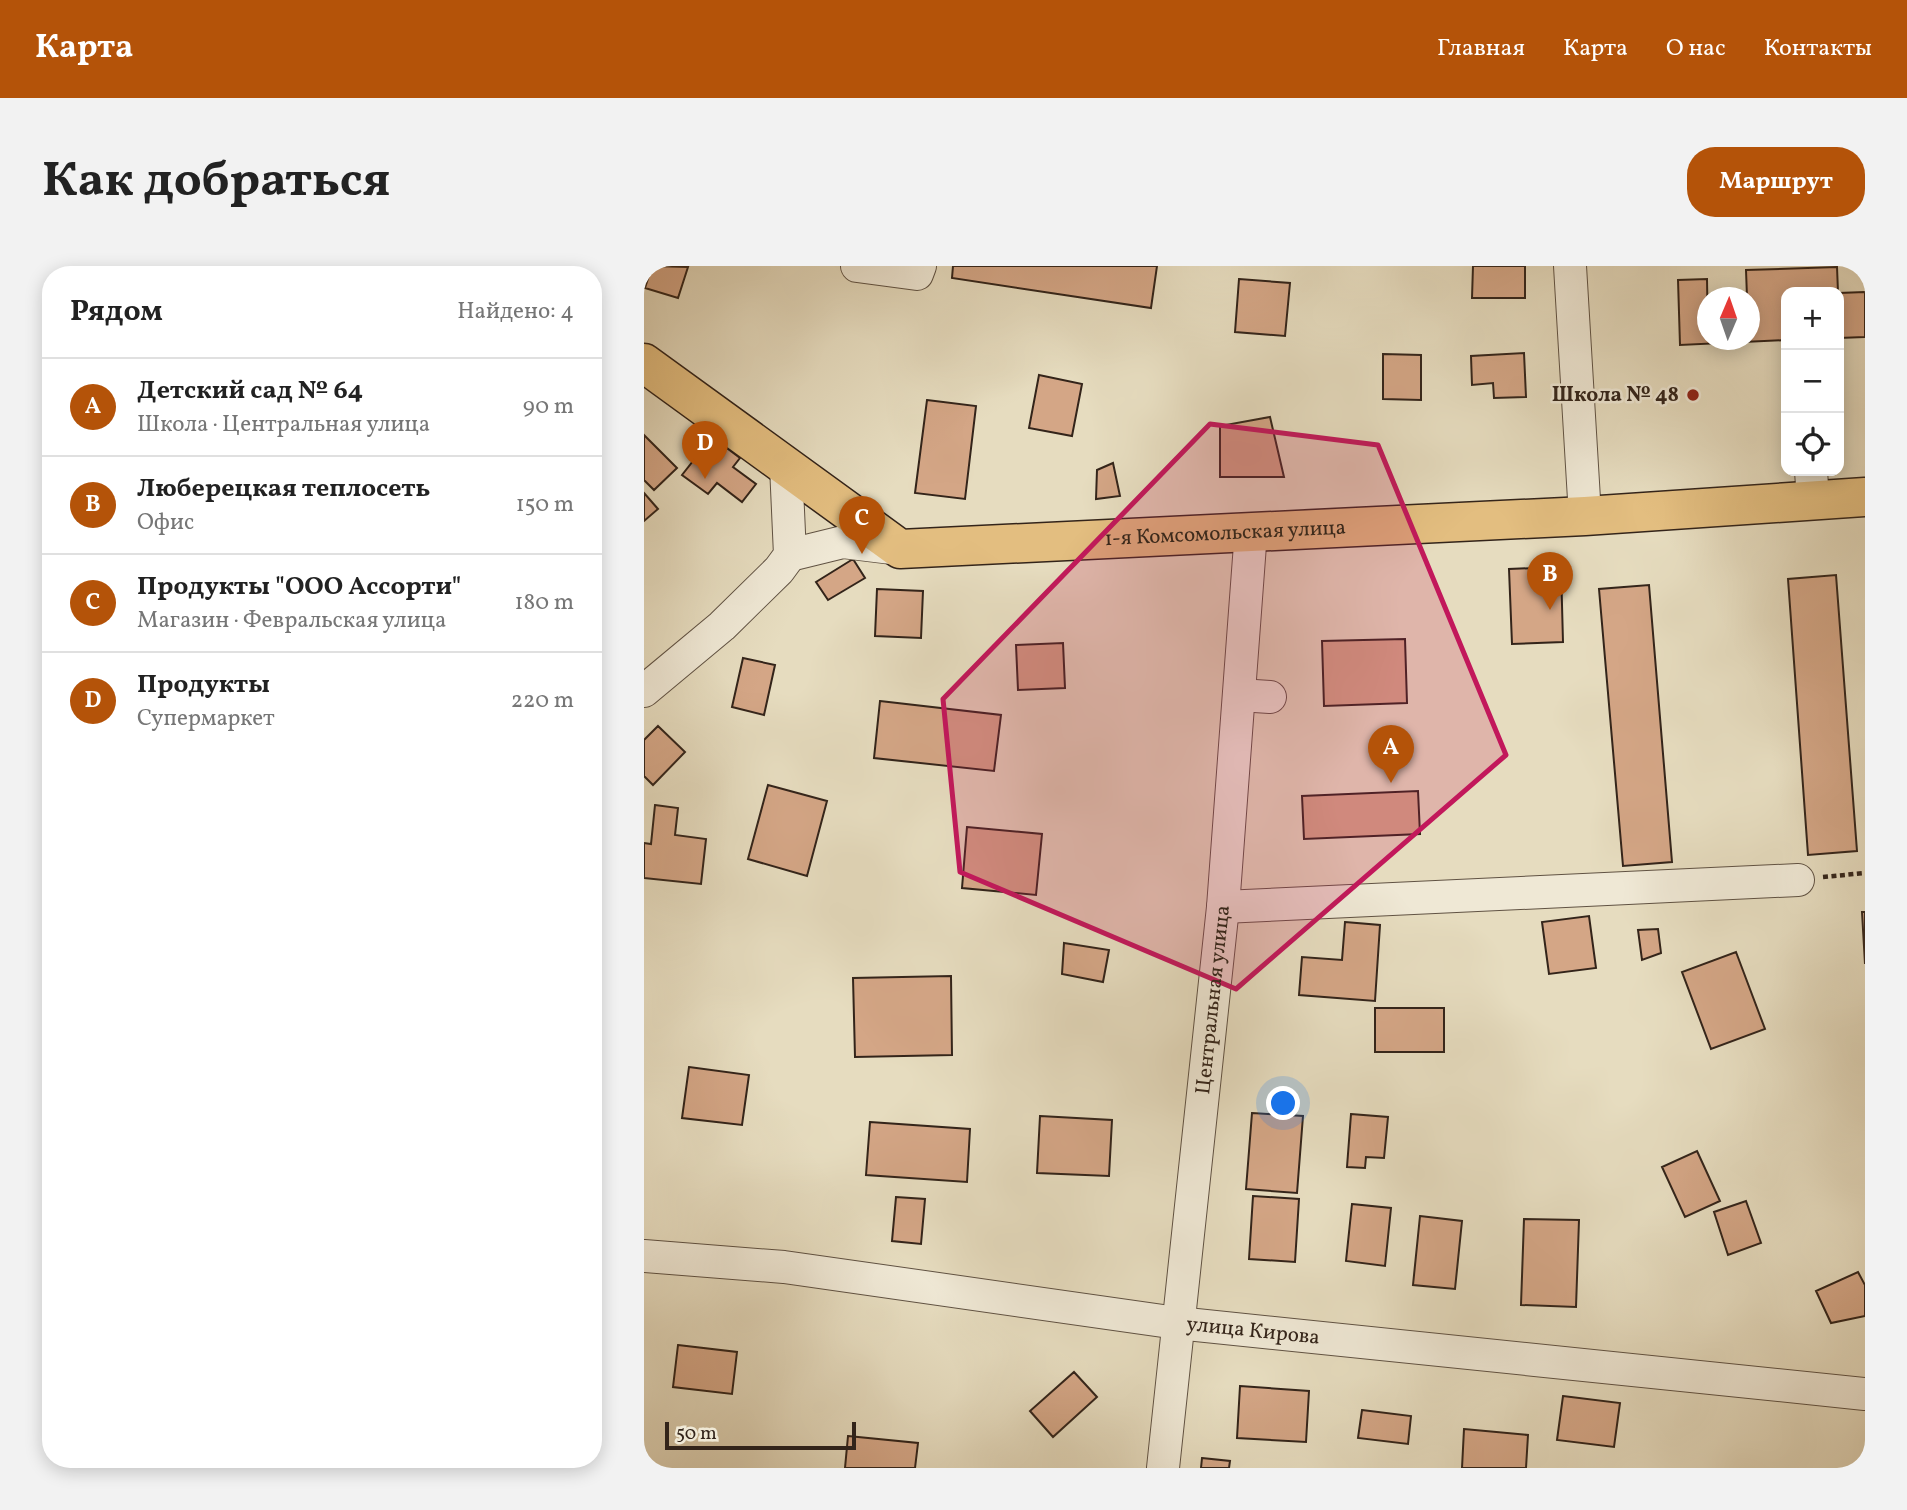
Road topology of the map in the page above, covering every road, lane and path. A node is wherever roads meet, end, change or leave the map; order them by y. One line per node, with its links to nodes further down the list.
1 (857, 266): 2 (street)
2 (920, 266)
3 (1570, 266): 8 (street)
4 (644, 363): 5 (main road)
5 (786, 466): 10 (main road); 11 (street)
6 (1812, 485): 7 (main road, 1-я Комсомольская улица); 8 (main road, 1-я Комсомольская улица)
7 (1865, 497)
8 (1585, 516): 9 (main road, 1-я Комсомольская улица)
9 (1251, 531): 10 (main road, 1-я Комсомольская улица); 13 (street, Центральная улица)
10 (900, 549): 11 (street)
11 (790, 555): 12 (street)
12 (644, 691)
13 (1239, 695): 14 (street); 17 (street, Центральная улица)
14 (1270, 696)
15 (1865, 873): 16 (path)
16 (1798, 880): 17 (street)
17 (1223, 907): 19 (street, Центральная улица)
18 (644, 1256): 19 (street, улица Кирова)
19 (1177, 1323): 20 (street, улица Кирова); 21 (street, Центральная улица)
20 (1865, 1394)
21 (1163, 1468)

